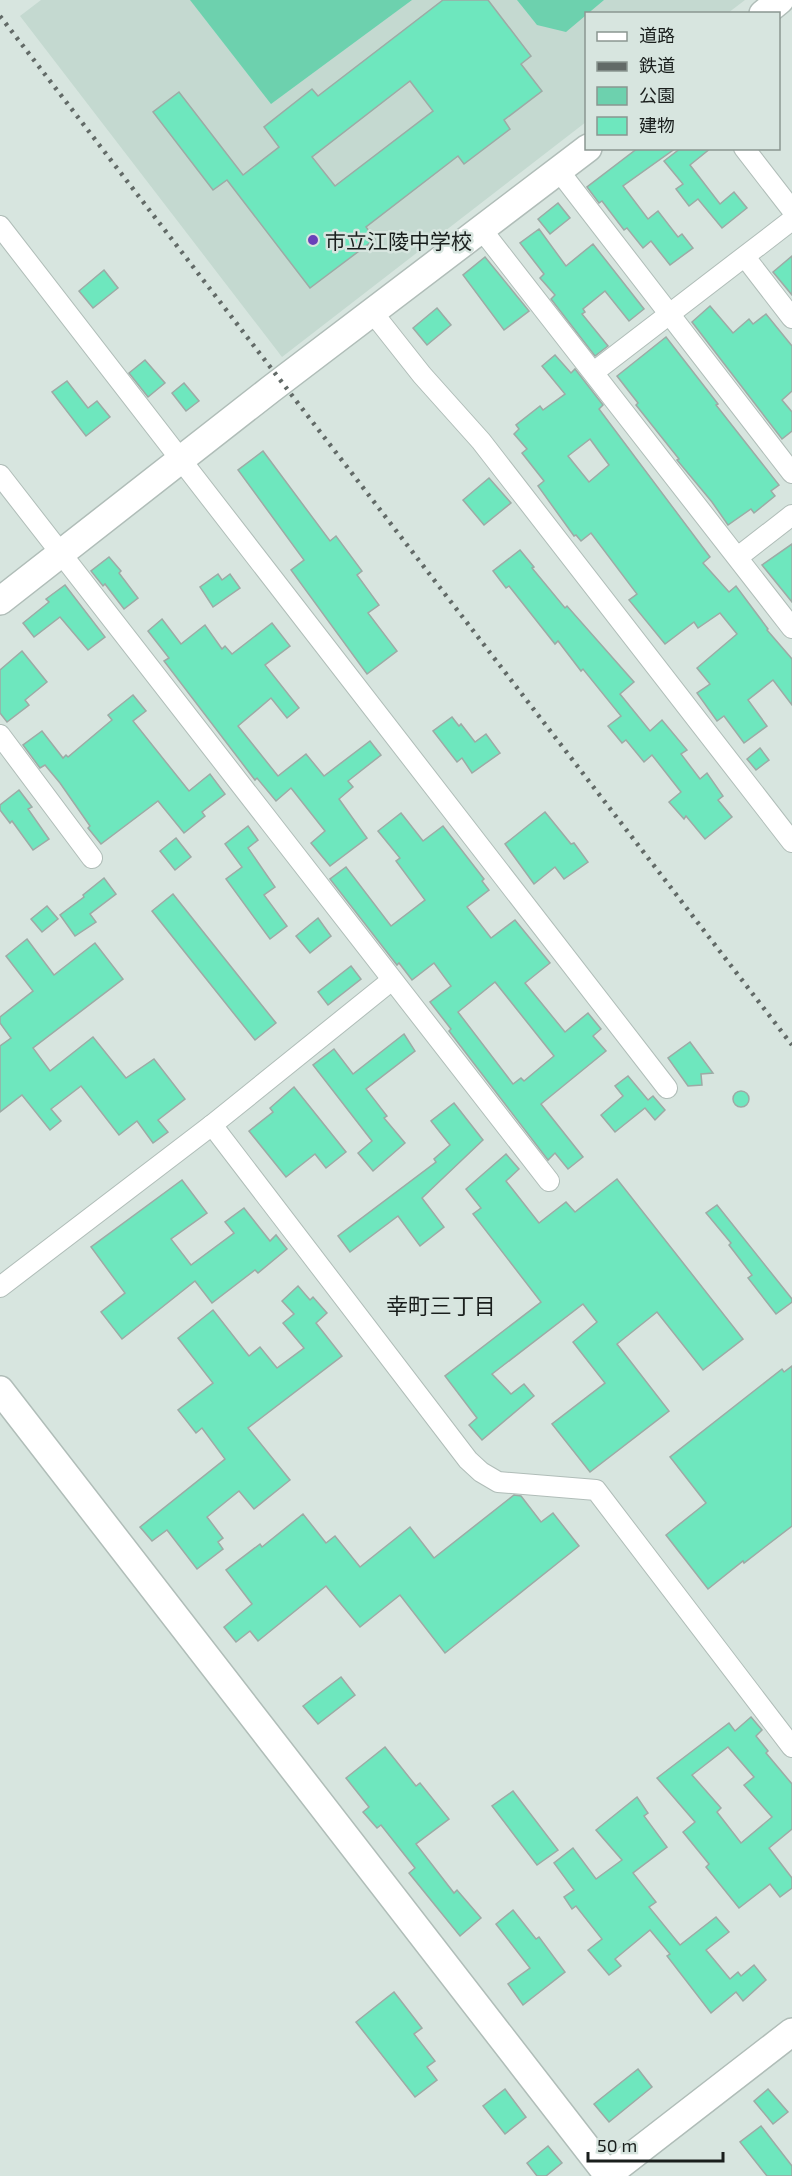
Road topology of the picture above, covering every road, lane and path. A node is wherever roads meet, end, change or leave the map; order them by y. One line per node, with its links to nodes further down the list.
1 (780, 0): 2 (street)
2 (765, 12)
3 (585, 150): 5 (street)
4 (746, 150): 6 (street)
5 (559, 171): 9 (street); 12 (street)
6 (792, 210)
7 (792, 220): 10 (street)
8 (0, 226): 15 (street)
9 (482, 230): 11 (street); 14 (street)
10 (745, 257): 12 (street); 13 (street)
11 (373, 313): 15 (street); 24 (street)
12 (668, 315): 14 (street); 16 (street)
13 (792, 318)
14 (594, 372): 20 (street)
15 (181, 461): 19 (street); 27 (street)
16 (792, 473)
17 (0, 476): 19 (street)
18 (792, 515): 20 (street)
19 (60, 554): 21 (street); 26 (street)
20 (738, 557): 22 (street)
21 (0, 601)
22 (792, 628)
23 (0, 735): 25 (street)
24 (792, 842)
25 (92, 858)
26 (392, 980): 28 (street); 29 (street)
27 (667, 1088)
28 (212, 1125): 30 (street); 32 (street)
29 (549, 1181)
30 (0, 1287)
31 (0, 1390): 34 (street)
32 (792, 1747)
33 (792, 2032): 34 (street)
34 (607, 2175)

